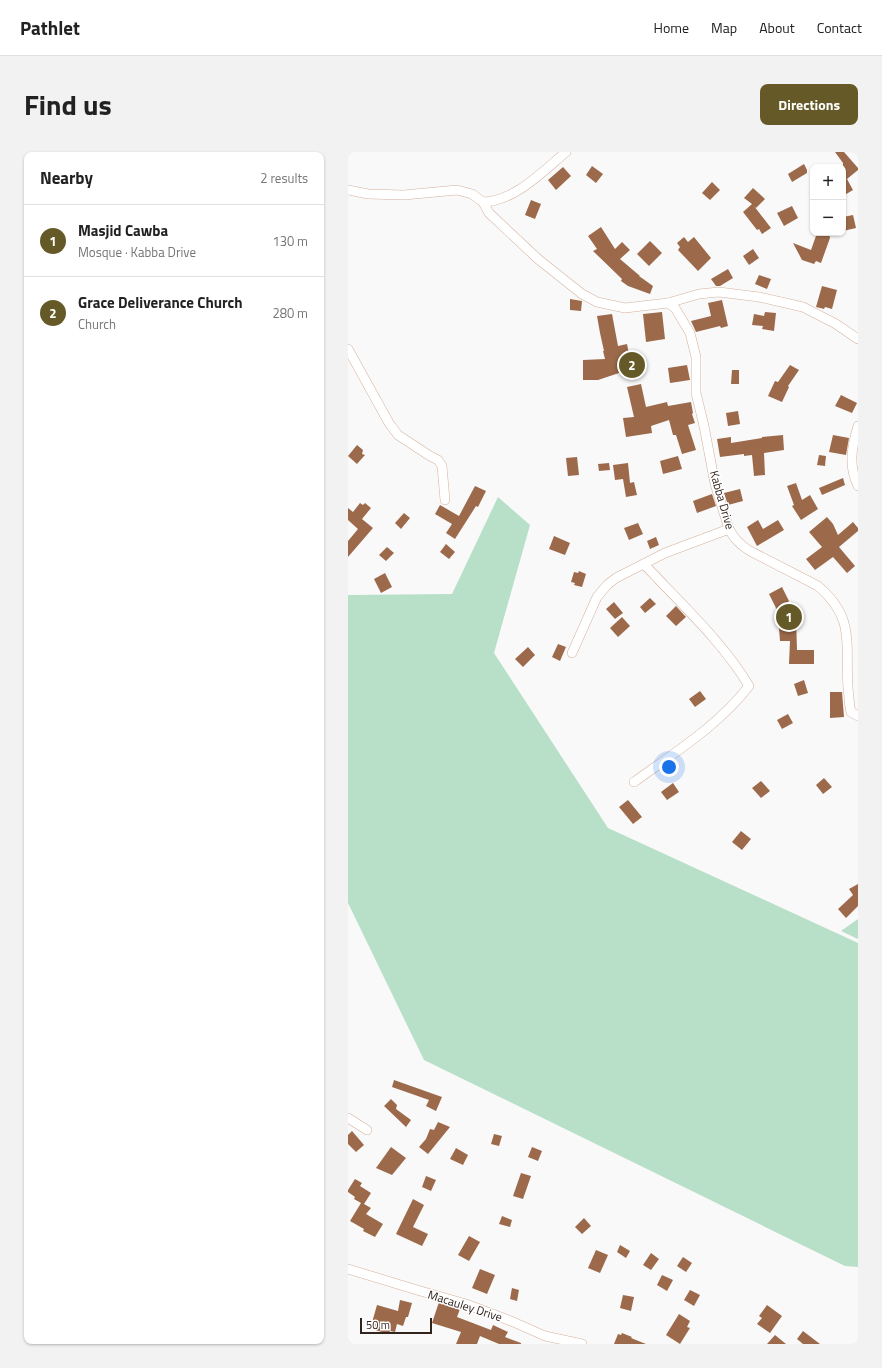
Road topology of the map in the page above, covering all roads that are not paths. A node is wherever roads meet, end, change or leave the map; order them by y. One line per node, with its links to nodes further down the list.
1 (566, 152): 3 (street)
2 (348, 190): 3 (street)
3 (483, 202): 4 (street)
4 (668, 302): 5 (street); 10 (street, Kabba Drive)
5 (858, 339)
6 (348, 349): 9 (street)
7 (858, 426): 8 (street)
8 (858, 486)
9 (445, 500)
10 (729, 529): 11 (street); 13 (street, Kabba Drive)
11 (644, 564): 12 (street); 14 (street)
12 (572, 653)
13 (858, 716)
14 (634, 782)
15 (348, 1118): 16 (street)
16 (367, 1130)
17 (348, 1269): 18 (street, Macauley Drive)
18 (582, 1344)

